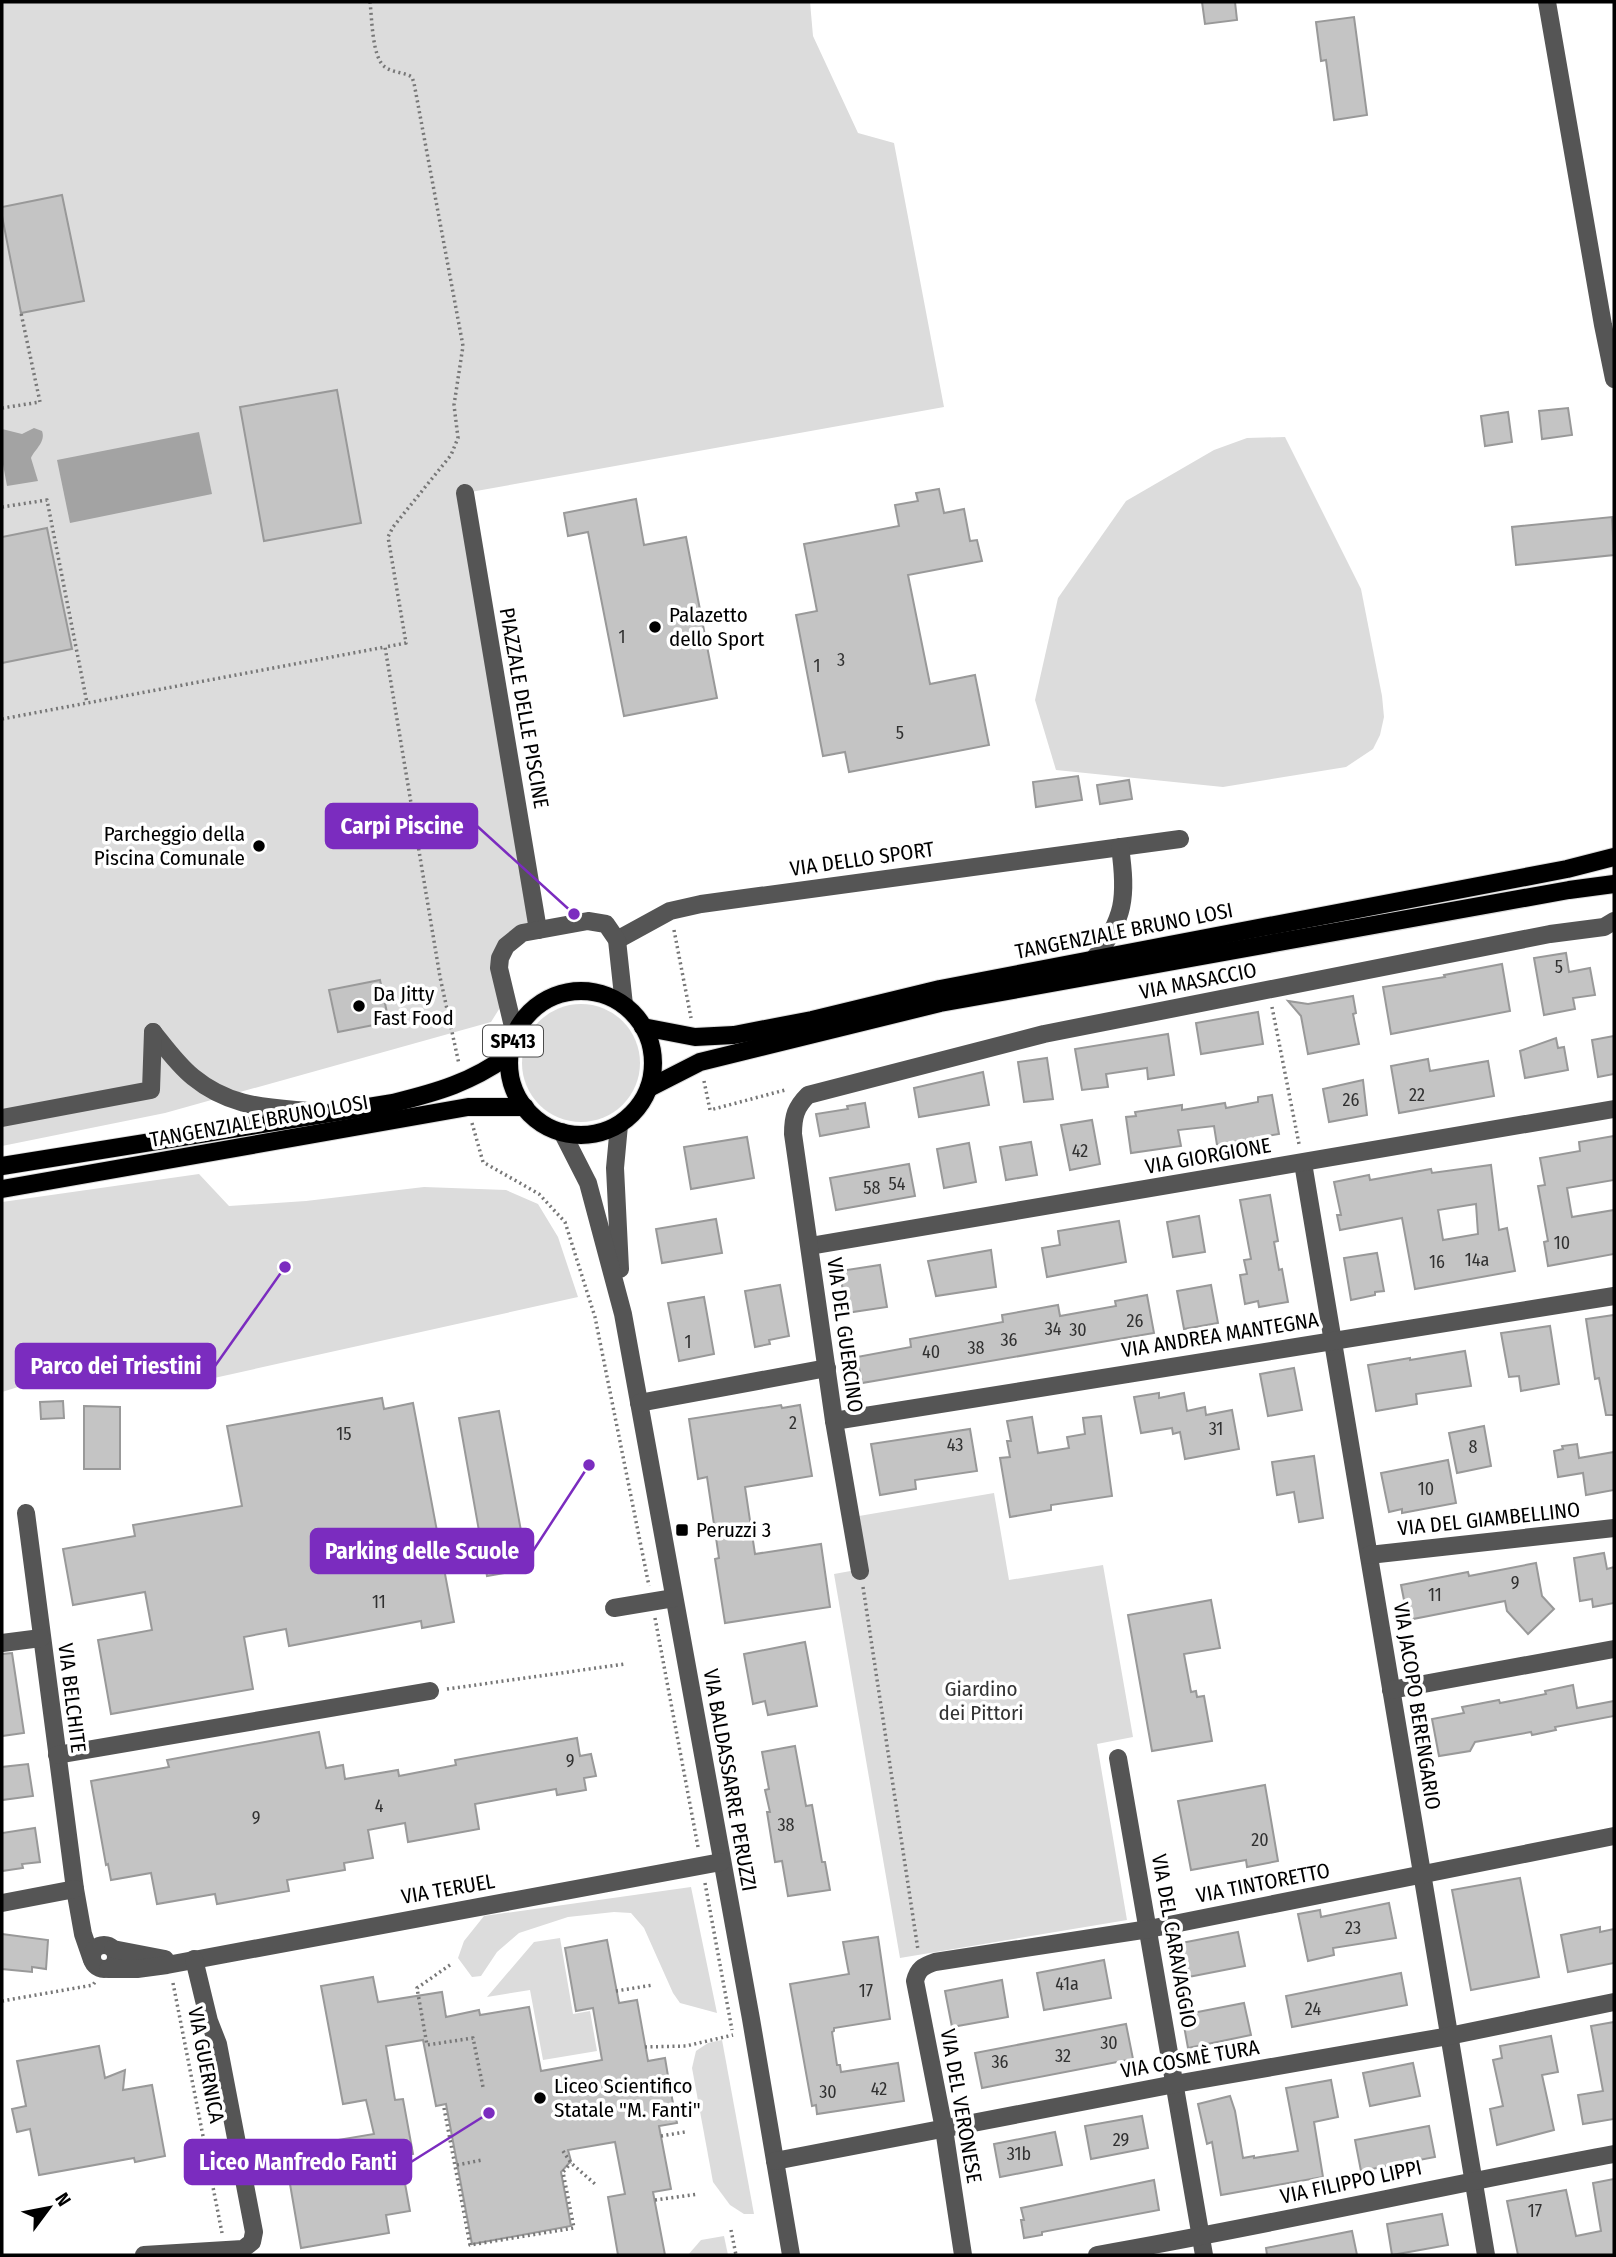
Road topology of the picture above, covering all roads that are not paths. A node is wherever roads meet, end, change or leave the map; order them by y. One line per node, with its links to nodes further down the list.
1 (1547, 2): 2 (street)
2 (1614, 379)
3 (465, 493): 9 (street, PIAZZALE DELLE PISCINE)
4 (1180, 839): 5 (street, VIA DELLO SPORT)
5 (1120, 847): 10 (street, VIA DELLO SPORT); 11 (street)
6 (1614, 857): 11 (main road, TANGENZIALE BRUNO LOSI)
7 (1614, 884): 16 (main road, TANGENZIALE BRUNO LOSI)
8 (1614, 922): 17 (street, VIA MASACCIO)
9 (538, 930): 10 (street); 14 (street)
10 (617, 940): 12 (street)
11 (1093, 960): 13 (main road, TANGENZIALE BRUNO LOSI)
12 (624, 1005): 13 (main road, SP413); 14 (main road, SP413)
13 (643, 1027): 16 (main road, SP413)
14 (514, 1035): 15 (main road, SP413)
15 (509, 1055): 18 (main road, SP413); 20 (main road, TANGENZIALE BRUNO LOSI)
16 (649, 1088): 22 (main road, SP413)
17 (797, 1106): 27 (street, VIA DEL GUERCINO)
18 (525, 1107): 23 (main road, SP413); 26 (main road, TANGENZIALE BRUNO LOSI)
19 (1614, 1109): 24 (street, VIA GIORGIONE)
20 (330, 1113): 21 (street); 25 (main road, TANGENZIALE BRUNO LOSI)
21 (2, 1118)
22 (619, 1125): 23 (main road, SP413); 29 (street, VIA BALDASSARRE PERUZZI)
23 (562, 1132): 29 (street, VIA BALDASSARRE PERUZZI)
24 (1303, 1163): 27 (street, VIA GIORGIONE); 30 (street, VIA JACOPO BERENGARIO)
25 (2, 1166)
26 (2, 1189)
27 (810, 1246): 31 (street, VIA DEL GUERCINO)
28 (1614, 1296): 30 (street, VIA ANDREA MANTEGNA)
29 (623, 1314): 32 (street, VIA BALDASSARRE PERUZZI)
30 (1332, 1340): 33 (street, VIA ANDREA MANTEGNA); 36 (street, VIA JACOPO BERENGARIO)
31 (827, 1368): 32 (street); 33 (street, VIA DEL GUERCINO)
32 (639, 1403): 38 (street, VIA BALDASSARRE PERUZZI)
33 (834, 1421): 37 (street, VIA DEL GUERCINO)
34 (26, 1513): 40 (street, VIA BELCHITE)
35 (1614, 1528): 36 (street, VIA DEL GIAMBELLINO)
36 (1368, 1555): 43 (street, VIA JACOPO BERENGARIO)
37 (860, 1572)
38 (674, 1598): 39 (street); 48 (street, VIA BALDASSARRE PERUZZI)
39 (614, 1608)
40 (41, 1638): 41 (street); 45 (street, VIA BELCHITE)
41 (2, 1643)
42 (1614, 1649): 43 (street)
43 (1391, 1690): 49 (street, VIA JACOPO BERENGARIO)
44 (430, 1691): 45 (street)
45 (57, 1755): 50 (street, VIA BELCHITE)
46 (1118, 1758): 52 (street, VIA DEL CARAVAGGIO)
47 (1614, 1836): 49 (street, VIA TINTORETTO)
48 (721, 1861): 54 (street, VIA TERUEL); 62 (street, VIA BALDASSARRE PERUZZI)
49 (1422, 1874): 52 (street, VIA TINTORETTO); 58 (street, VIA JACOPO BERENGARIO)
50 (75, 1889): 51 (street); 53 (street); 55 (street)
51 (2, 1903)
52 (1149, 1929): 56 (street, VIA TINTORETTO); 59 (street, VIA DEL CARAVAGGIO)
53 (108, 1947): 54 (street); 55 (street)
54 (181, 1962): 55 (street, VIA TERUEL); 65 (street)
55 (100, 1964)
56 (921, 1967): 60 (street, VIA DEL VERONESE)
57 (1614, 2002): 58 (street, VIA COSMÈ TURA)
58 (1449, 2036): 59 (street, VIA COSMÈ TURA); 63 (street, VIA JACOPO BERENGARIO)
59 (1175, 2084): 60 (street, VIA COSMÈ TURA); 64 (street, VIA DEL CARAVAGGIO)
60 (944, 2129): 62 (street, VIA COSMÈ TURA); 67 (street, VIA DEL VERONESE)
61 (1614, 2154): 63 (street, VIA FILIPPO LIPPI)
62 (775, 2161): 66 (street, VIA BALDASSARRE PERUZZI)
63 (1473, 2180): 64 (street, VIA FILIPPO LIPPI); 70 (street, VIA JACOPO BERENGARIO)
64 (1201, 2237): 68 (street, VIA FILIPPO LIPPI); 69 (street, VIA DEL CARAVAGGIO)
65 (144, 2255)
66 (791, 2255)
67 (963, 2255)
68 (1097, 2255)
69 (1204, 2255)
70 (1486, 2255)

